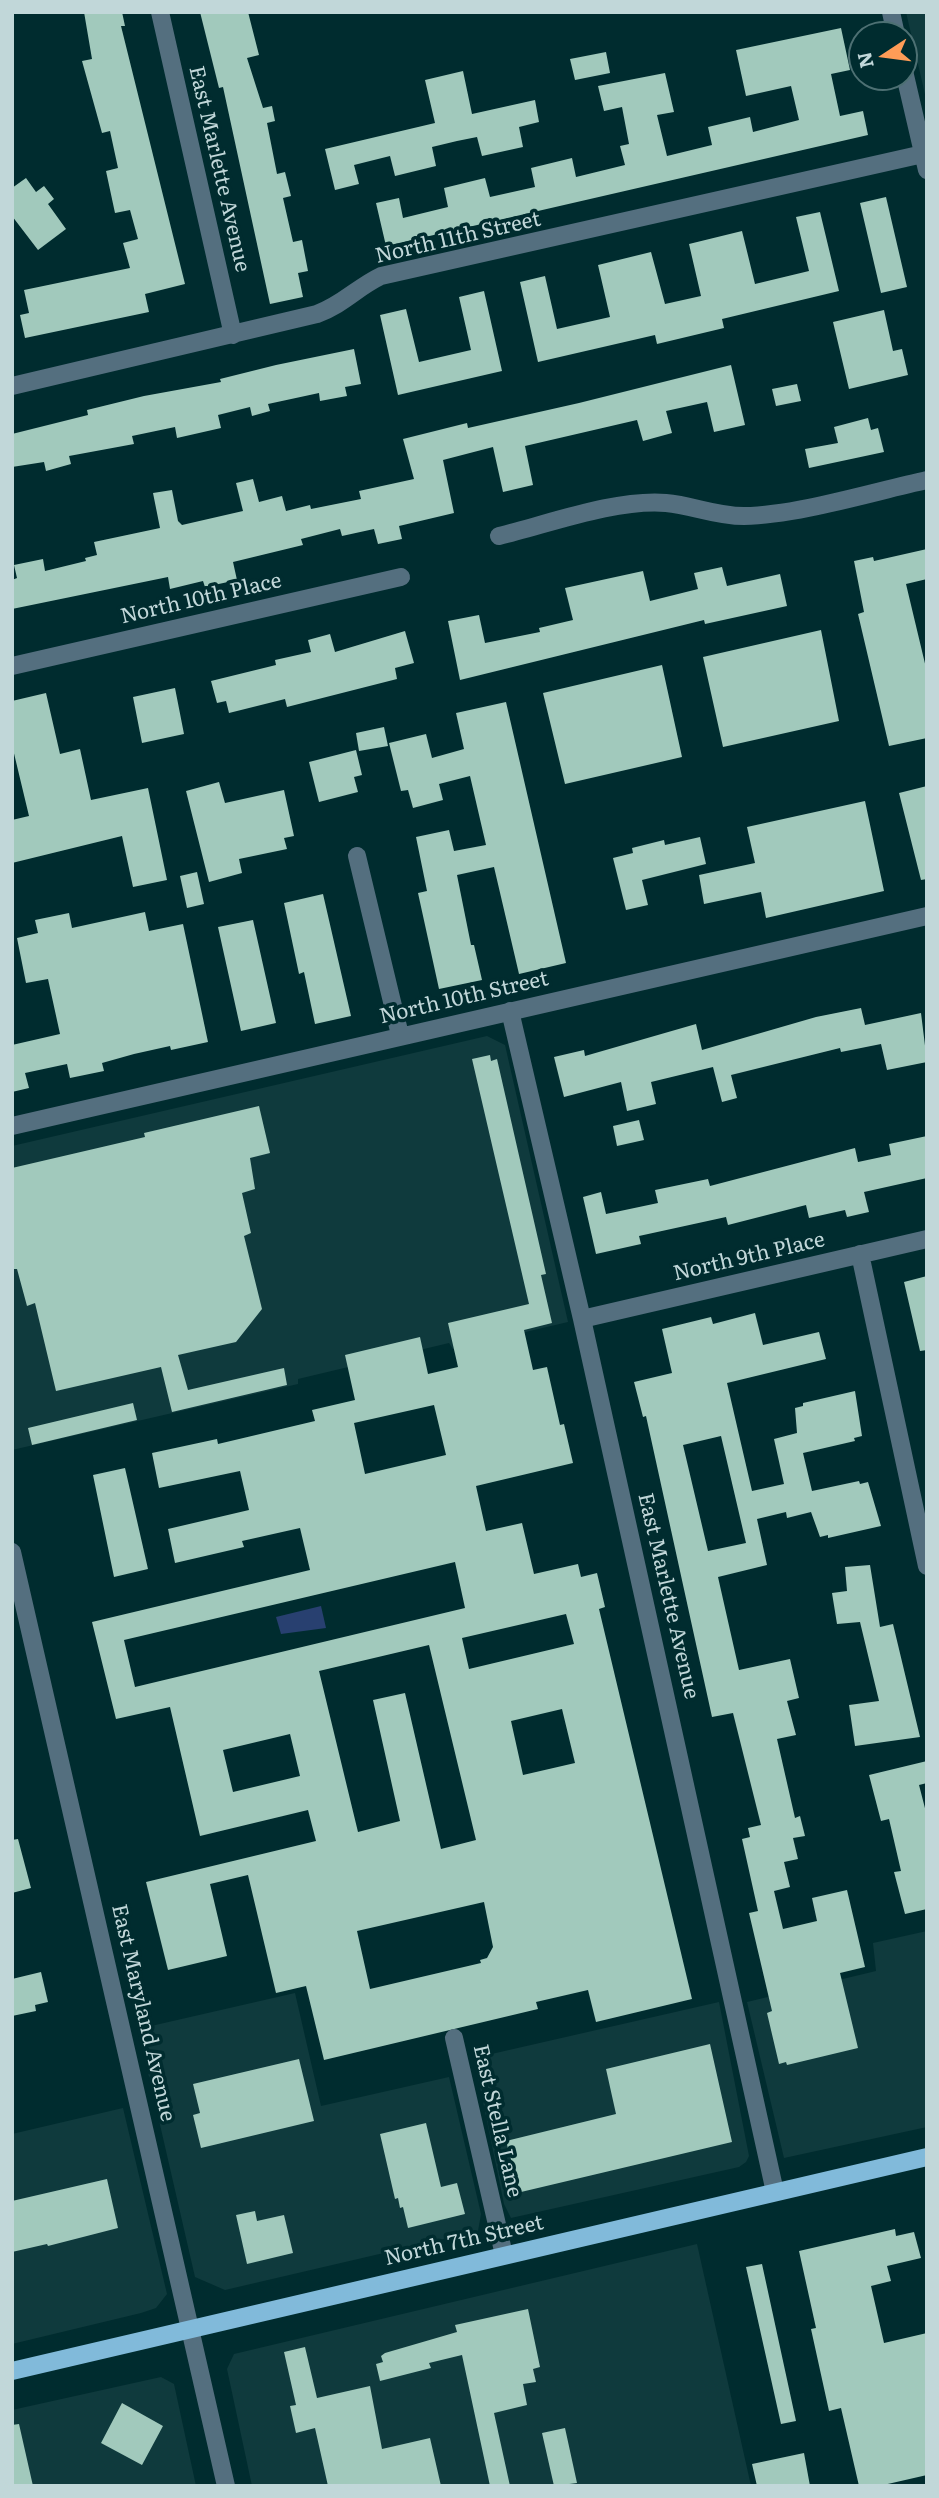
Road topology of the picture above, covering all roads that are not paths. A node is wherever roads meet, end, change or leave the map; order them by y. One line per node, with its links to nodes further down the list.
1 (160, 12): 4 (street, East Marlette Avenue)
2 (909, 91): 3 (street)
3 (925, 162): 4 (street, North 11th Street)
4 (233, 335): 5 (street, North 11th Street)
5 (12, 386)
6 (927, 480): 7 (street)
7 (499, 536)
8 (401, 577): 9 (street, North 10th Place)
9 (12, 666)
10 (357, 856): 13 (street)
11 (927, 916): 12 (street, North 10th Street)
12 (510, 1011): 13 (street, North 10th Street); 17 (street, East Marlette Avenue)
13 (400, 1035): 14 (street, North 10th Street)
14 (12, 1126)
15 (927, 1239): 16 (street, North 9th Place)
16 (860, 1255): 17 (street, North 9th Place); 19 (street)
17 (583, 1319): 22 (street, East Marlette Avenue)
18 (12, 1552): 24 (street, East Maryland Avenue)
19 (927, 1566)
20 (454, 2038): 23 (street, East Stella Lane)
21 (927, 2157): 22 (main road, North 7th Street)
22 (775, 2192): 23 (main road, North 7th Street)
23 (504, 2255): 24 (main road, North 7th Street)
24 (192, 2328): 25 (main road, North 7th Street); 26 (street, East Maryland Avenue)
25 (12, 2371)
26 (226, 2486)

